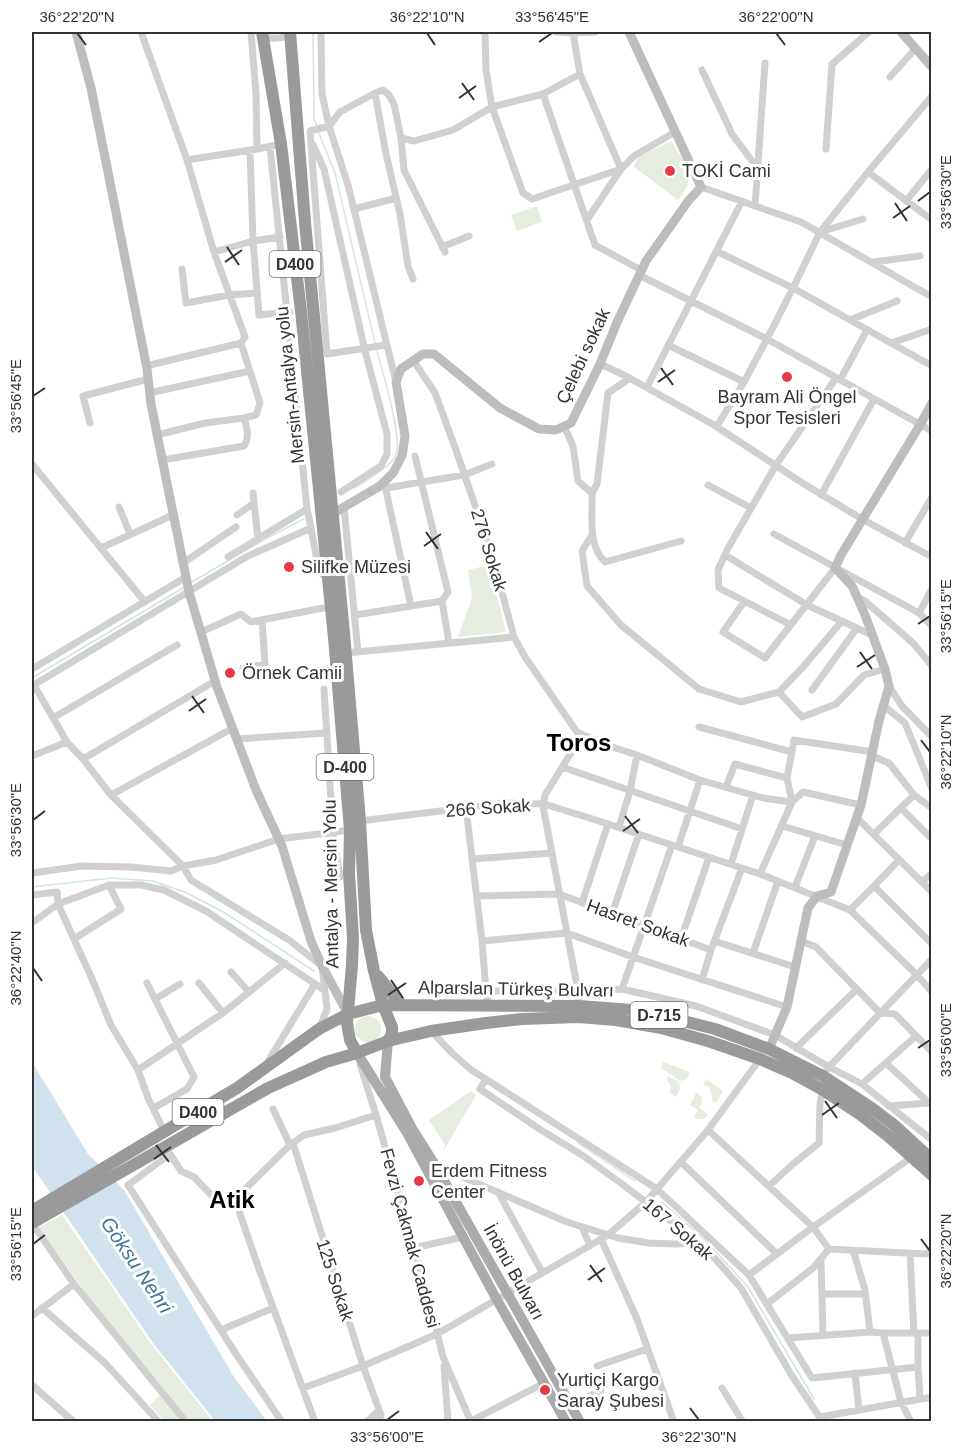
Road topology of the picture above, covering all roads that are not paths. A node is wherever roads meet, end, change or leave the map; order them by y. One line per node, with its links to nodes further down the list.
1 (76, 32): 75 (street)
2 (141, 32): 30 (street)
3 (321, 32): 23 (street)
4 (485, 32): 22 (street)
5 (556, 32): 12 (street)
6 (595, 32): 12 (street)
7 (629, 32): 24 (street)
8 (869, 32): 28 (street)
9 (901, 32): 13 (street)
10 (259, 33): 11 (street); 27 (highway, Mersin-Antalya yolu / D400); 29 (street)
11 (292, 33): 105 (highway, Mersin-Antalya yolu / D400)
12 (573, 33): 17 (street)
13 (916, 48): 15 (street); 18 (street)
14 (765, 63): 32 (street)
15 (932, 66)
16 (702, 70): 32 (street)
17 (580, 74): 20 (street); 31 (street)
18 (890, 77)
19 (375, 93): 23 (street); 25 (street); 37 (street)
20 (543, 94): 22 (street); 35 (street)
21 (932, 96): 34 (street)
22 (492, 107): 25 (street); 35 (street)
23 (329, 126): 26 (street); 41 (street)
24 (675, 132): 31 (street); 36 (street)
25 (401, 138): 46 (street)
26 (310, 140): 72 (street); 72 (street)
27 (276, 145): 29 (street); 47 (street); 62 (highway, Mersin-Antalya yolu / D400)
28 (826, 149)
29 (254, 150): 30 (street); 48 (street)
30 (187, 160): 50 (street)
31 (621, 169): 35 (street); 43 (street)
32 (758, 169): 40 (street)
33 (932, 169): 39 (street)
34 (868, 172): 39 (street); 45 (street)
35 (575, 185): 43 (street)
36 (701, 187): 38 (street); 54 (street, Çelebi sokak)
37 (396, 198): 41 (street); 55 (street)
38 (742, 201): 40 (street); 49 (street)
39 (906, 201): 44 (street)
40 (755, 206): 45 (street)
41 (354, 209): 70 (street)
42 (863, 219): 45 (street)
43 (587, 220): 54 (street)
44 (932, 220)
45 (820, 232): 52 (street); 56 (street)
46 (469, 236)
47 (280, 237): 48 (street); 63 (street)
48 (253, 241): 50 (street); 57 (street)
49 (716, 251): 56 (street); 60 (street)
50 (214, 252): 58 (street)
51 (920, 256): 52 (street)
52 (873, 262): 59 (street)
53 (182, 269): 58 (street)
54 (640, 273): 60 (street); 74 (street, Çelebi sokak)
55 (413, 279)
56 (794, 288): 64 (street); 67 (street)
57 (257, 293): 58 (street); 63 (street)
58 (229, 295): 68 (street)
59 (932, 297)
60 (690, 301): 67 (street); 71 (street)
61 (897, 301): 64 (street)
62 (301, 311): 63 (street); 105 (highway, Mersin-Antalya yolu / D400)
63 (288, 312): 112 (street)
64 (850, 320): 66 (street)
65 (932, 329): 69 (street)
66 (867, 330): 69 (street); 80 (street)
67 (767, 339): 80 (street); 82 (street)
68 (241, 343): 75 (street); 77 (street)
69 (891, 343): 76 (street)
70 (386, 345): 72 (street); 81 (street)
71 (668, 345): 82 (street); 83 (street)
72 (367, 349): 105 (street)
73 (413, 360): 81 (street); 90 (street, Çelebi sokak); 99 (street, 276 Sokak)
74 (600, 364): 78 (street); 90 (street, Çelebi sokak)
75 (146, 366): 79 (street)
76 (932, 366)
77 (250, 371): 84 (street); 87 (street)
78 (630, 378): 83 (street); 104 (street)
79 (148, 379): 84 (street); 88 (street)
80 (838, 379): 85 (street); 98 (street)
81 (396, 382): 101 (street)
82 (744, 382): 91 (street)
83 (647, 387): 91 (street)
84 (150, 393): 93 (street)
85 (874, 399): 89 (street); 106 (street)
86 (932, 403): 89 (street)
87 (244, 418): 93 (street); 95 (street)
88 (90, 423)
89 (920, 425): 92 (street); 115 (street)
90 (564, 426): 104 (street)
91 (717, 426): 98 (street)
92 (932, 431)
93 (157, 435): 95 (street)
94 (415, 456): 100 (street)
95 (162, 460): 113 (street)
96 (32, 464): 124 (street)
97 (492, 464): 99 (street)
98 (776, 465): 106 (street); 111 (street)
99 (464, 475): 100 (street); 149 (street, 276 Sokak)
100 (421, 482): 101 (street); 135 (street)
101 (385, 485): 110 (street); 138 (street)
102 (708, 485): 111 (street)
103 (253, 493): 108 (street)
104 (592, 493): 120 (street)
105 (331, 494): 116 (highway, Mersin-Antalya yolu / D400)
106 (822, 495): 115 (street)
107 (932, 496): 123 (street)
108 (254, 503): 114 (street); 121 (street)
109 (119, 507): 118 (street)
110 (344, 507): 116 (street); 141 (street)
111 (751, 508): 125 (street)
112 (307, 509): 116 (street); 121 (street)
113 (173, 515): 118 (street); 128 (street)
114 (237, 515)
115 (862, 519): 123 (street); 129 (street)
116 (322, 521): 132 (street); 152 (highway, Antalya - Mersin Yolu / D-400); 198 (highway, Antalya - Mersin Yolu / D-400)
117 (236, 527): 128 (street)
118 (130, 534): 124 (street)
119 (774, 534): 129 (street)
120 (592, 535): 122 (street); 162 (street)
121 (258, 539): 126 (street)
122 (681, 541)
123 (905, 543): 127 (street)
124 (101, 548): 134 (street)
125 (725, 555): 136 (street); 137 (street)
126 (228, 557)
127 (932, 557)
128 (183, 563): 130 (street)
129 (835, 568): 133 (street); 137 (street); 140 (street)
130 (186, 577): 132 (street); 134 (street)
131 (932, 589): 140 (street)
132 (189, 591): 147 (street); 158 (street)
133 (857, 597): 148 (street); 153 (street)
134 (145, 602): 155 (street)
135 (442, 602): 138 (street); 150 (street)
136 (744, 602): 144 (street); 144 (street)
137 (807, 605): 143 (street); 144 (street)
138 (411, 606): 141 (street)
139 (323, 608): 142 (street)
140 (919, 613): 145 (street)
141 (355, 615): 152 (street)
142 (262, 620): 147 (street); 154 (street)
143 (842, 621): 146 (street); 162 (street)
144 (791, 625)
145 (932, 626)
146 (857, 628): 148 (street); 161 (street)
147 (201, 632): 157 (street)
148 (872, 635): 156 (street)
149 (514, 637): 150 (street); 168 (street, 276 Sokak)
150 (449, 643): 152 (street)
151 (177, 645): 164 (street)
152 (352, 652): 194 (highway, Antalya - Mersin Yolu / D-400)
153 (932, 666)
154 (243, 668)
155 (32, 669)
156 (885, 669): 159 (street); 162 (street)
157 (215, 681): 165 (street); 176 (street)
158 (32, 685): 164 (street)
159 (889, 686): 163 (street); 169 (street)
160 (324, 689): 167 (street)
161 (812, 690)
162 (779, 692)
163 (884, 706): 173 (street); 181 (street)
164 (53, 718): 171 (street)
165 (233, 728): 170 (street); 183 (street)
166 (699, 728): 172 (street)
167 (327, 733): 170 (street); 200 (street)
168 (580, 734): 174 (street); 177 (street)
169 (932, 737)
170 (237, 739): 204 (street)
171 (67, 742): 175 (street); 176 (street)
172 (792, 752): 173 (street); 178 (street)
173 (872, 754): 185 (street); 188 (street)
174 (637, 755): 179 (street); 182 (street)
175 (32, 756)
176 (83, 759): 183 (street)
177 (562, 767): 182 (street); 187 (street)
178 (788, 778): 180 (street); 186 (street)
179 (700, 780): 180 (street); 192 (street)
180 (726, 787): 184 (street)
181 (932, 789)
182 (630, 791): 192 (street); 197 (street)
183 (111, 795): 213 (street)
184 (753, 795): 186 (street); 199 (street)
185 (914, 795): 190 (street); 191 (street)
186 (792, 802): 188 (street); 196 (street)
187 (543, 804): 189 (street, 266 Sokak); 195 (street, 266 Sokak); 208 (street)
188 (861, 805): 193 (street)
189 (466, 808): 194 (street, 266 Sokak); 210 (street)
190 (902, 808): 202 (street); 205 (street)
191 (932, 808)
192 (691, 812): 199 (street); 207 (street)
193 (857, 818): 202 (street); 206 (street)
194 (360, 821): 249 (highway, Antalya - Mersin Yolu / D-400)
195 (608, 824): 197 (street, 266 Sokak); 229 (street)
196 (782, 826): 203 (street); 217 (street)
197 (619, 827): 201 (street, 266 Sokak)
198 (350, 830): 200 (street); 272 (highway, Antalya - Mersin Yolu / D-400)
199 (742, 830): 212 (street)
200 (333, 833): 204 (street); 218 (street)
201 (639, 834): 207 (street, 266 Sokak); 232 (street)
202 (874, 834): 211 (street)
203 (815, 836): 206 (street); 223 (street)
204 (279, 839): 213 (street); 247 (street)
205 (932, 839)
206 (847, 845): 228 (street)
207 (675, 846): 209 (street, 266 Sokak); 234 (street)
208 (552, 852): 210 (street); 225 (street)
209 (709, 857): 212 (street, 266 Sokak); 237 (street)
210 (472, 859): 227 (street)
211 (900, 860): 220 (street); 222 (street)
212 (731, 864): 214 (street, 266 Sokak)
213 (183, 866): 215 (street); 247 (street)
214 (742, 868): 217 (street, 266 Sokak); 239 (street, Hasret Sokak)
215 (32, 873)
216 (932, 873): 220 (street)
217 (760, 874): 219 (street, 266 Sokak)
218 (340, 877)
219 (778, 881): 223 (street, 266 Sokak); 243 (street)
220 (922, 882): 224 (street)
221 (109, 885): 230 (street); 236 (street); 246 (street)
222 (874, 886): 231 (street); 241 (street)
223 (795, 887): 228 (street, 266 Sokak)
224 (932, 892)
225 (559, 894): 227 (street, Hasret Sokak); 229 (street, Hasret Sokak); 235 (street)
226 (32, 895): 230 (street)
227 (477, 896): 238 (street)
228 (818, 896): 231 (street, 266 Sokak); 240 (street)
229 (582, 903): 232 (street, Hasret Sokak)
230 (58, 904): 233 (street); 236 (street)
231 (850, 910): 251 (street)
232 (612, 914): 234 (street, Hasret Sokak)
233 (32, 923)
234 (644, 925): 237 (street, Hasret Sokak); 244 (street)
235 (567, 933): 238 (street); 244 (street); 261 (street)
236 (74, 939): 286 (street)
237 (681, 939): 242 (street, Hasret Sokak)
238 (482, 941): 260 (street)
239 (714, 941): 242 (street, Hasret Sokak); 243 (street)
240 (801, 941): 248 (street); 258 (street)
241 (932, 944)
242 (711, 950): 252 (street)
243 (753, 953): 248 (street)
244 (633, 957): 252 (street); 257 (street)
245 (932, 959): 251 (street)
246 (285, 963): 256 (street); 262 (street)
247 (322, 966): 259 (street); 272 (street)
248 (795, 967): 269 (street)
249 (374, 971): 265 (highway, Antalya - Mersin Yolu / D-400); 266 (highway)
250 (231, 972): 262 (street)
251 (916, 974): 263 (street); 271 (street)
252 (702, 980): 269 (street)
253 (147, 983): 264 (street)
254 (200, 983): 270 (street)
255 (180, 984): 264 (street)
256 (315, 984): 259 (street); 285 (street)
257 (622, 989): 261 (street); 275 (street)
258 (857, 989): 271 (street); 279 (street)
259 (324, 990): 273 (street)
260 (486, 991): 261 (street); 267 (street)
261 (578, 991): 268 (street)
262 (249, 992): 270 (street)
263 (932, 992)
264 (155, 999): 278 (street)
265 (383, 1005): 266 (highway, Alparslan Türkeş Bulvarı / D-715); 272 (highway, Alparslan Türkeş Bulvarı / D-715); 277 (highway)
266 (402, 1005): 267 (highway, Alparslan Türkeş Bulvarı / D-715)
267 (488, 1005): 268 (highway, Alparslan Türkeş Bulvarı / D-715)
268 (579, 1005): 280 (highway, Alparslan Türkeş Bulvarı / D-715)
269 (787, 1007): 275 (street)
270 (223, 1013): 278 (street)
271 (880, 1013): 276 (street); 287 (street)
272 (348, 1014): 273 (highway); 282 (highway)
273 (319, 1029): 285 (highway)
274 (431, 1031): 277 (highway, Alparslan Türkeş Bulvarı / D-715); 283 (highway, Alparslan Türkeş Bulvarı / D-715); 288 (street)
275 (775, 1035): 279 (street); 280 (street)
276 (916, 1036): 281 (street); 284 (street)
277 (388, 1041): 282 (highway); 304 (main road, İnönü Bulvarı)
278 (178, 1044): 286 (street); 293 (street)
279 (796, 1047): 287 (street)
280 (769, 1048): 287 (highway, Alparslan Türkeş Bulvarı / D-715)
281 (932, 1052)
282 (357, 1053): 295 (street, Fevzi Çakmak Caddesi); 303 (highway); 314 (main road, İnönü Bulvarı)
283 (760, 1059): 290 (highway, Alparslan Türkeş Bulvarı / D-715); 297 (street)
284 (886, 1063): 289 (street); 291 (street)
285 (268, 1065): 303 (highway, D400)
286 (138, 1070): 293 (street)
287 (826, 1072): 289 (street); 301 (highway, Alparslan Türkeş Bulvarı / D-715)
288 (486, 1079): 307 (street); 310 (street, 167 Sokak)
289 (862, 1084): 292 (street)
290 (823, 1090): 300 (highway, Alparslan Türkeş Bulvarı / D-715); 306 (street)
291 (930, 1103): 292 (street)
292 (889, 1106): 298 (street)
293 (154, 1108): 296 (street)
294 (273, 1109): 299 (street, 125 Sokak)
295 (376, 1115): 299 (street); 318 (street, Fevzi Çakmak Caddesi)
296 (163, 1129)
297 (708, 1130): 302 (street); 306 (street)
298 (932, 1140)
299 (291, 1144): 309 (street); 346 (street, 125 Sokak)
300 (912, 1157): 305 (highway, Alparslan Türkeş Bulvarı / D-715); 313 (street)
301 (932, 1160)
302 (681, 1162): 307 (street); 322 (street)
303 (124, 1164): 311 (highway, D400)
304 (435, 1166): 308 (street); 328 (main road, İnönü Bulvarı)
305 (932, 1175)
306 (769, 1186): 313 (street)
307 (657, 1189): 310 (street); 326 (street)
308 (498, 1192): 312 (street); 325 (street)
309 (237, 1197): 334 (street); 336 (street)
310 (645, 1202): 315 (street); 316 (street, 167 Sokak)
311 (34, 1216): 327 (street)
312 (582, 1227): 315 (street); 317 (street)
313 (813, 1227): 319 (street); 322 (street)
314 (463, 1237): 318 (street); 331 (main road, İnönü Bulvarı)
315 (605, 1237): 316 (street); 317 (street); 344 (street)
316 (696, 1243): 364 (street, 167 Sokak)
317 (590, 1246): 325 (street)
318 (413, 1248): 341 (street, Fevzi Çakmak Caddesi)
319 (829, 1249): 320 (street); 324 (street)
320 (853, 1250): 323 (street); 330 (street)
321 (932, 1251): 323 (street)
322 (777, 1254): 326 (street)
323 (910, 1254): 339 (street)
324 (820, 1259): 329 (street); 332 (street)
325 (543, 1272): 328 (street)
326 (749, 1275): 332 (street)
327 (75, 1284): 333 (street); 369 (street)
328 (507, 1293): 331 (street); 359 (main road, İnönü Bulvarı)
329 (822, 1294): 330 (street); 342 (street)
330 (865, 1294): 337 (street)
331 (496, 1300): 341 (street); 351 (main road, İnönü Bulvarı)
332 (767, 1304): 343 (street)
333 (42, 1308): 335 (street); 368 (street)
334 (273, 1308): 336 (street); 353 (street)
335 (32, 1316)
336 (221, 1330): 370 (street)
337 (870, 1332): 338 (street); 342 (street)
338 (883, 1333): 339 (street); 349 (street)
339 (916, 1333): 340 (street); 348 (street)
340 (932, 1333)
341 (437, 1334): 345 (street, Fevzi Çakmak Caddesi); 346 (street)
342 (823, 1335): 343 (street)
343 (788, 1338): 350 (street)
344 (647, 1349): 347 (street); 375 (street)
345 (443, 1357): 360 (street, Fevzi Çakmak Caddesi); 362 (street)
346 (363, 1366): 353 (street); 363 (street, 125 Sokak)
347 (597, 1366)
348 (918, 1367): 349 (street); 357 (street)
349 (892, 1370): 350 (street); 358 (street)
350 (855, 1373): 361 (street)
351 (544, 1383): 366 (street); 373 (main road, İnönü Bulvarı)
352 (32, 1385): 367 (street)
353 (303, 1388): 371 (street)
354 (722, 1388): 376 (street)
355 (601, 1390): 359 (street)
356 (932, 1396): 357 (street)
357 (921, 1398): 358 (street)
358 (901, 1402): 361 (street); 377 (street)
359 (570, 1406): 374 (main road, İnönü Bulvarı)
360 (465, 1408): 362 (street); 366 (street, Fevzi Çakmak Caddesi)
361 (859, 1410): 364 (street)
362 (448, 1411): 372 (street)
363 (380, 1416): 365 (street)
364 (822, 1419)
365 (368, 1421)
366 (471, 1421)
367 (74, 1422)
368 (159, 1422)
369 (186, 1422)
370 (282, 1422)
371 (315, 1422)
372 (448, 1422)
373 (566, 1422)
374 (580, 1422)
375 (674, 1422)
376 (743, 1422)
377 (911, 1422)

